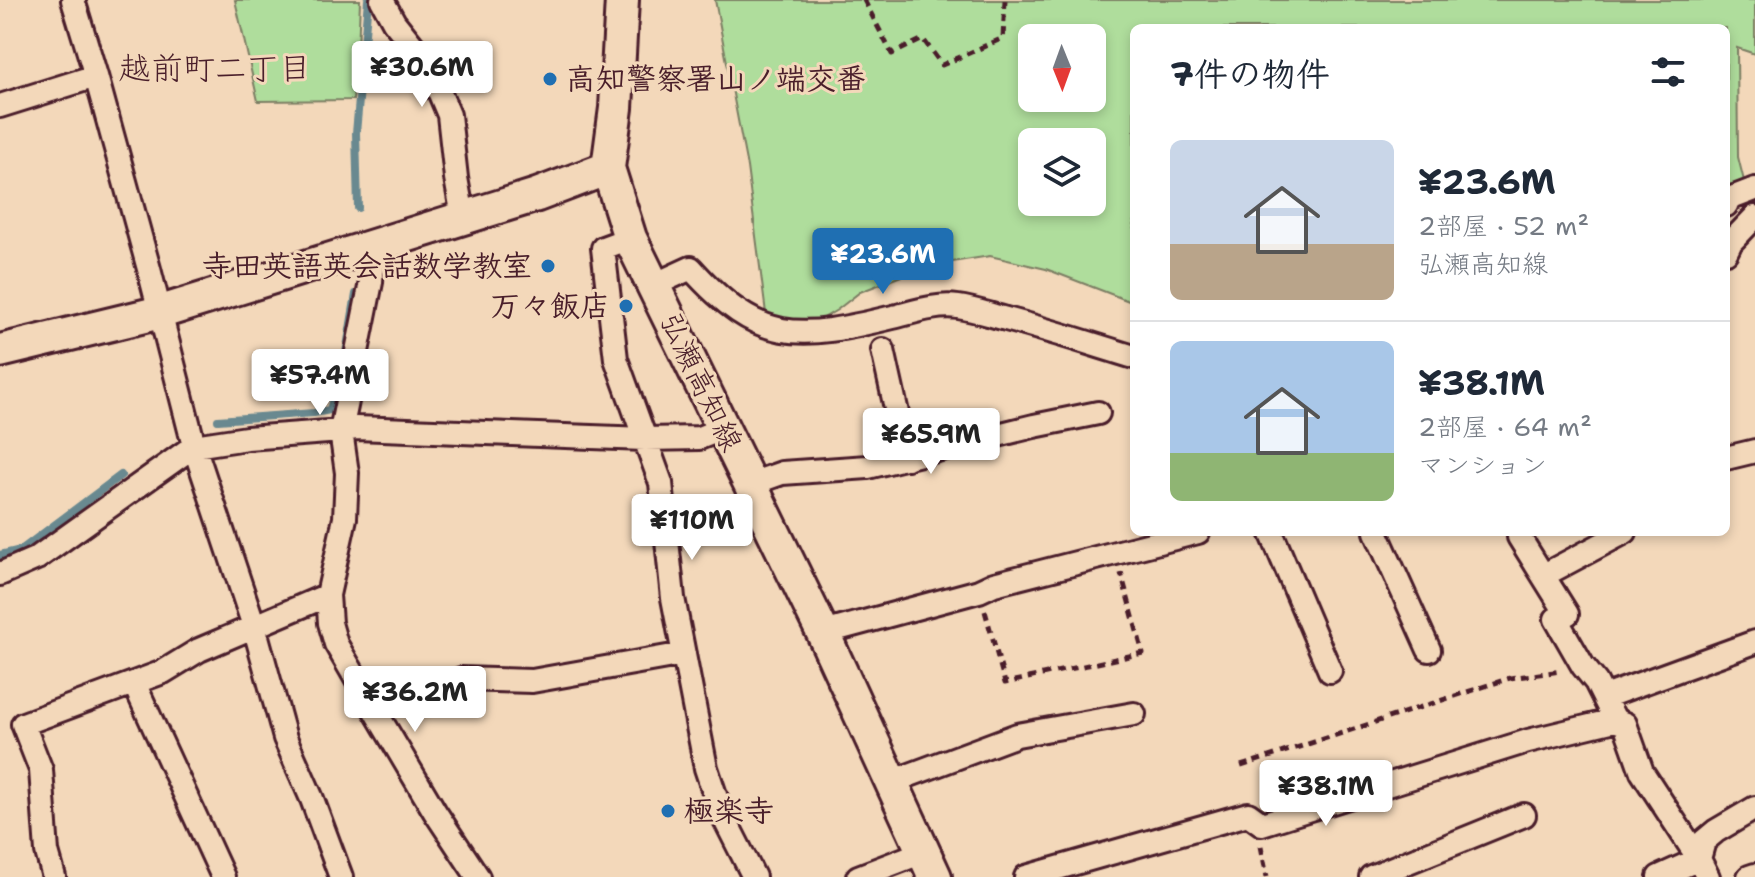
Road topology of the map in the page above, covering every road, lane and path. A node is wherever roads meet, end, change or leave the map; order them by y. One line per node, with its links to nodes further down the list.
1 (73, 0): 6 (street)
2 (382, 0): 11 (street)
3 (622, 0): 8 (main road, 弘瀬高知線)
4 (864, 0): 5 (path)
5 (1005, 0)
6 (96, 76): 7 (street); 17 (street)
7 (0, 106)
8 (608, 168): 11 (main road); 13 (main road, 弘瀬高知線)
9 (1755, 189): 10 (street)
10 (1730, 199)
11 (463, 217): 15 (main road)
12 (1755, 217): 14 (street)
13 (630, 238): 16 (main road, 弘瀬高知線); 24 (street)
14 (1730, 244)
15 (373, 246): 17 (main road); 23 (street)
16 (654, 285): 20 (street); 22 (main road, 弘瀬高知線)
17 (161, 312): 19 (main road); 25 (street)
18 (883, 350): 28 (street)
19 (0, 351)
20 (1130, 356)
21 (1098, 413): 28 (street)
22 (724, 428): 24 (street); 29 (main road, 弘瀬高知線)
23 (341, 431): 24 (street); 25 (street); 39 (street)
24 (645, 439): 44 (street)
25 (194, 446): 36 (street); 40 (street)
26 (1755, 451): 27 (street)
27 (1730, 457)
28 (907, 458): 29 (street)
29 (751, 484): 41 (main road, 弘瀬高知線)
30 (1182, 536): 35 (street)
31 (1273, 536): 46 (street)
32 (1378, 536): 43 (street)
33 (1617, 536): 37 (street)
34 (1519, 537): 37 (street)
35 (1116, 553): 38 (street); 38 (path)
36 (0, 574)
37 (1544, 575): 45 (street)
38 (979, 591): 41 (street)
39 (328, 595): 40 (street); 62 (street)
40 (254, 626): 48 (street); 61 (street)
41 (823, 633): 53 (main road, 弘瀬高知線)
42 (1755, 642): 49 (street)
43 (1429, 650)
44 (684, 654): 47 (street); 63 (street)
45 (1583, 666): 49 (street); 52 (path)
46 (1330, 671)
47 (461, 679)
48 (134, 683): 59 (street); 60 (street)
49 (1604, 697): 51 (street)
50 (1134, 714): 53 (street)
51 (1615, 720): 57 (street); 65 (street)
52 (1241, 766)
53 (891, 782): 56 (main road, 弘瀬高知線)
54 (1755, 808): 57 (street)
55 (1524, 815): 66 (street)
56 (929, 864): 64 (street)
57 (1704, 868): 67 (street)
58 (1755, 875): 68 (street)
59 (54, 877)
60 (223, 877)
61 (341, 877)
62 (478, 877)
63 (754, 877)
64 (858, 877)
65 (1026, 877)
66 (1371, 877)
67 (1659, 877)
68 (1749, 877)

